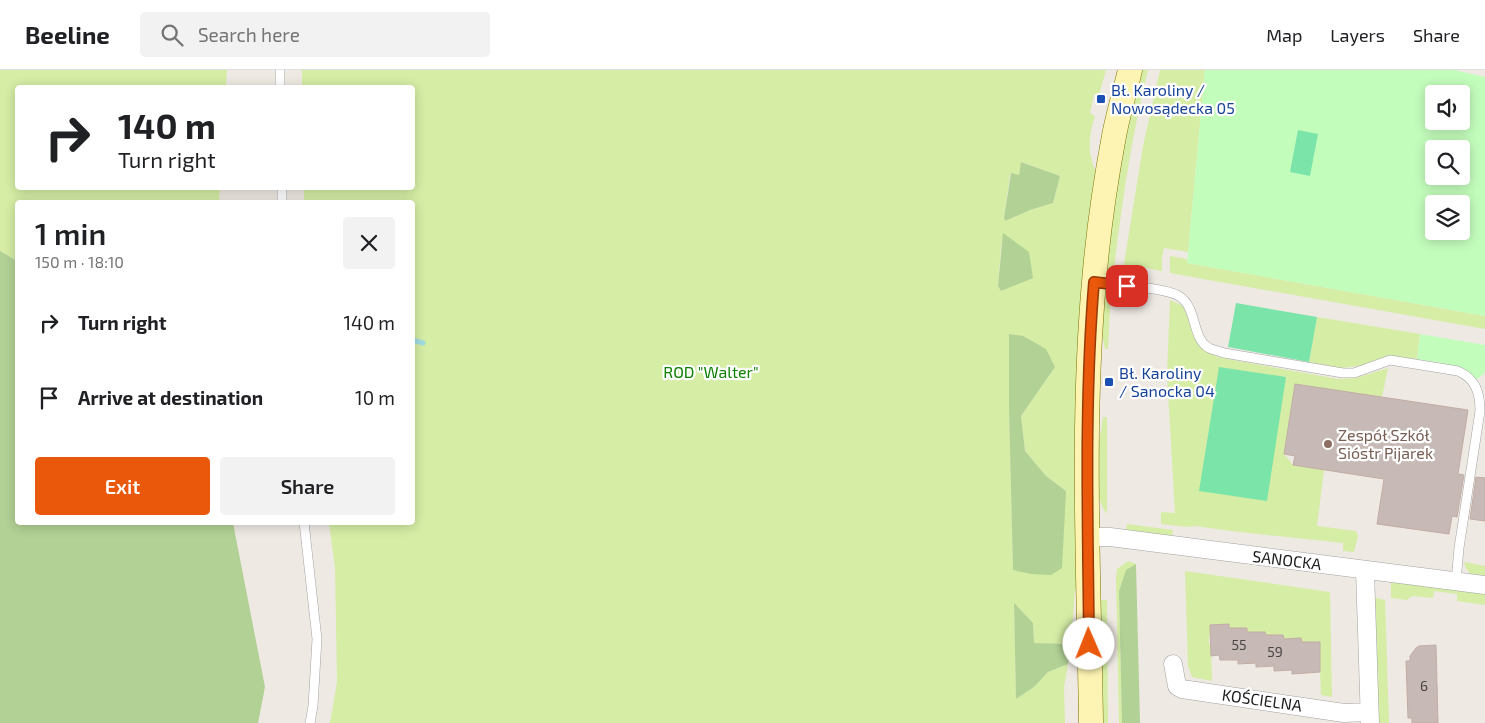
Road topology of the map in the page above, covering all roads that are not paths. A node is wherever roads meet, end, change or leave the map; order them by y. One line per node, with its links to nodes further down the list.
1 (280, 70): 3 (lane)
2 (1130, 70): 4 (street)
3 (280, 85)
4 (1094, 282): 6 (street); 8 (lane)
5 (304, 525): 12 (lane)
6 (1088, 537): 7 (street, SANOCKA); 13 (street)
7 (1365, 570): 8 (street, SANOCKA); 11 (street, KOŚCIELNA)
8 (1456, 581): 9 (street, SANOCKA)
9 (1485, 585)
10 (1173, 664): 11 (street, KOŚCIELNA)
11 (1369, 718)
12 (310, 723)
13 (1091, 723)

